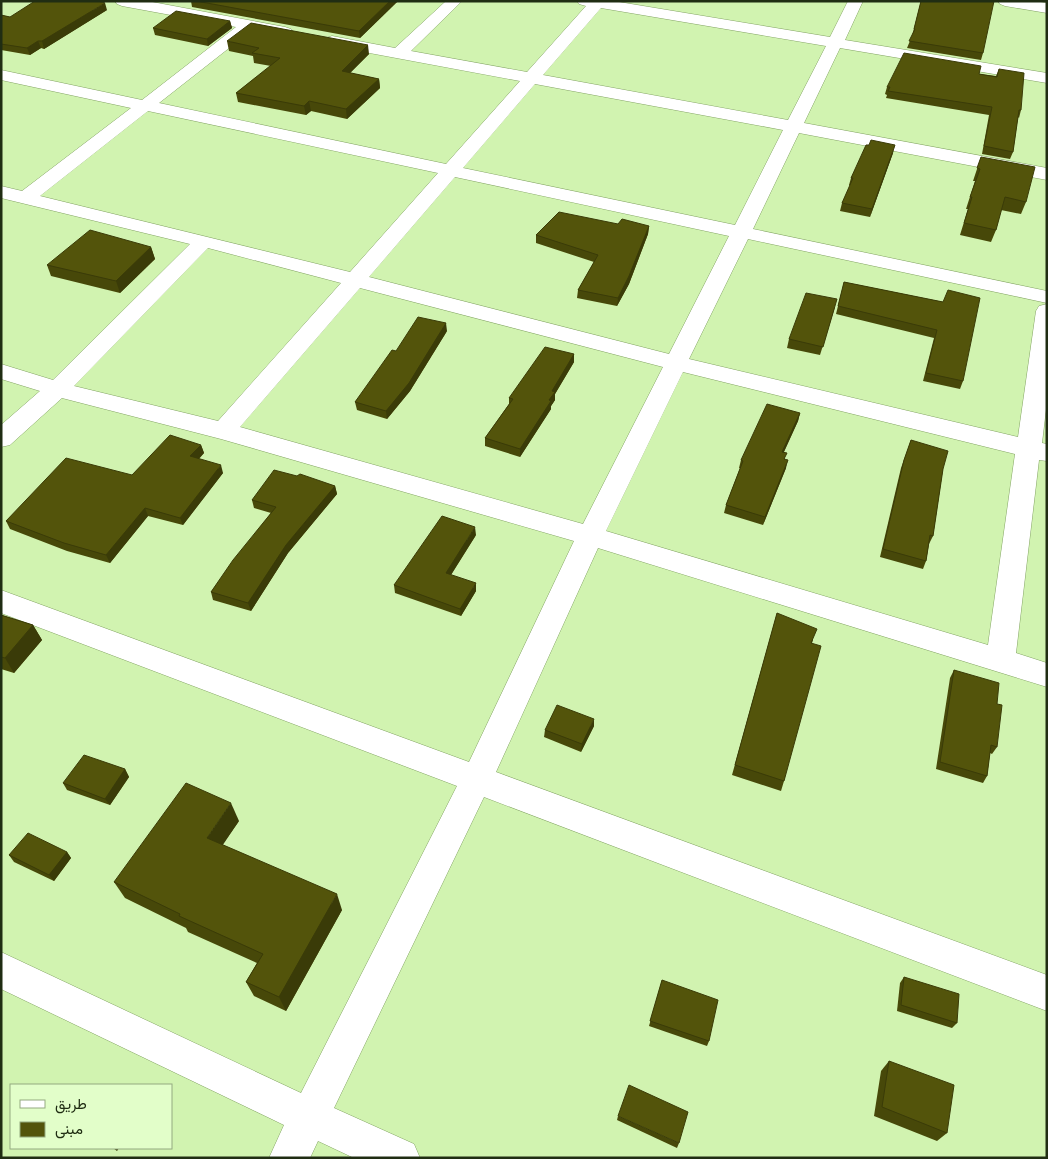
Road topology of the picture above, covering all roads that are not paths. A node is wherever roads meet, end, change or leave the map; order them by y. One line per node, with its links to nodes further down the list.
1 (123, 1): 7 (street)
2 (455, 1): 9 (street)
3 (856, 1): 8 (street)
4 (1005, 1): 6 (street)
5 (590, 2): 8 (street); 11 (street)
6 (1047, 8)
7 (249, 25): 9 (street); 13 (street)
8 (836, 43): 12 (street); 14 (street)
9 (399, 53): 11 (street)
10 (1, 75): 13 (street)
11 (532, 78): 14 (street); 15 (street)
12 (1047, 78)
13 (145, 105): 15 (street); 18 (street)
14 (793, 127): 16 (street); 19 (street)
15 (451, 170): 19 (street); 21 (street)
16 (1047, 174)
17 (1, 192): 18 (street)
18 (24, 198): 20 (street)
19 (741, 232): 22 (street); 24 (street)
20 (204, 241): 21 (street); 26 (street)
21 (355, 280): 24 (street); 27 (street)
22 (1047, 297)
23 (1047, 311): 29 (street)
24 (676, 363): 29 (street); 30 (street)
25 (1, 371): 26 (street)
26 (57, 389): 27 (street); 28 (street)
27 (223, 431): 30 (street)
28 (1, 439)
29 (1038, 450): 32 (street)
30 (590, 536): 32 (street); 34 (street)
31 (1, 601): 34 (street)
32 (1000, 661): 33 (street)
33 (1047, 675)
34 (477, 778): 36 (street); 37 (street)
35 (1, 970): 37 (street)
36 (1047, 993)
37 (308, 1117): 38 (street); 39 (street)
38 (289, 1158)
39 (400, 1158)

